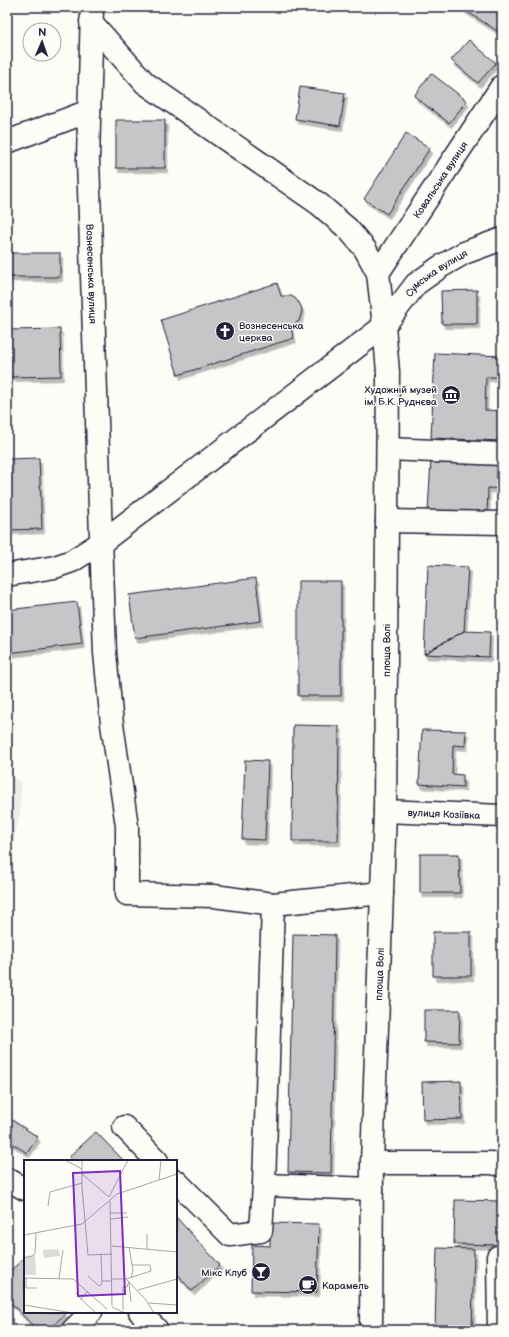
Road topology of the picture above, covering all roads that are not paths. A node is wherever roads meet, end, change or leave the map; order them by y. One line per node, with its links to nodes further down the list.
1 (92, 15): 3 (main road, Вознесенська вулиця); 6 (main road)
2 (502, 86): 6 (main road, Ковальська вулиця)
3 (89, 111): 4 (main road); 12 (main road, Вознесенська вулиця)
4 (7, 142)
5 (502, 239): 7 (main road, Сумська вулиця)
6 (378, 273): 7 (main road, площа Волі)
7 (384, 326): 8 (main road, площа Волі); 12 (main road)
8 (388, 449): 9 (main road); 10 (main road, площа Волі)
9 (502, 454)
10 (387, 521): 11 (main road); 14 (main road, площа Волі)
11 (502, 523)
12 (102, 542): 13 (main road); 17 (main road, Вознесенська вулиця)
13 (7, 575)
14 (385, 811): 15 (main road, вулиця Козіївка); 16 (main road, площа Волі)
15 (502, 816)
16 (382, 893): 17 (main road); 20 (main road, площа Волі)
17 (273, 904): 24 (main road)
18 (124, 1128): 19 (main road)
19 (156, 1160)
20 (372, 1164): 21 (main road); 26 (main road, площа Волі)
21 (502, 1165)
22 (7, 1179): 25 (main road)
23 (177, 1181): 24 (main road)
24 (264, 1185): 26 (main road)
25 (24, 1188)
26 (372, 1188): 32 (main road, площа Волі)
27 (502, 1258): 33 (main road)
28 (90, 1313): 30 (main road)
29 (141, 1313): 31 (main road)
30 (73, 1330)
31 (157, 1330)
32 (371, 1330)
33 (498, 1330)

